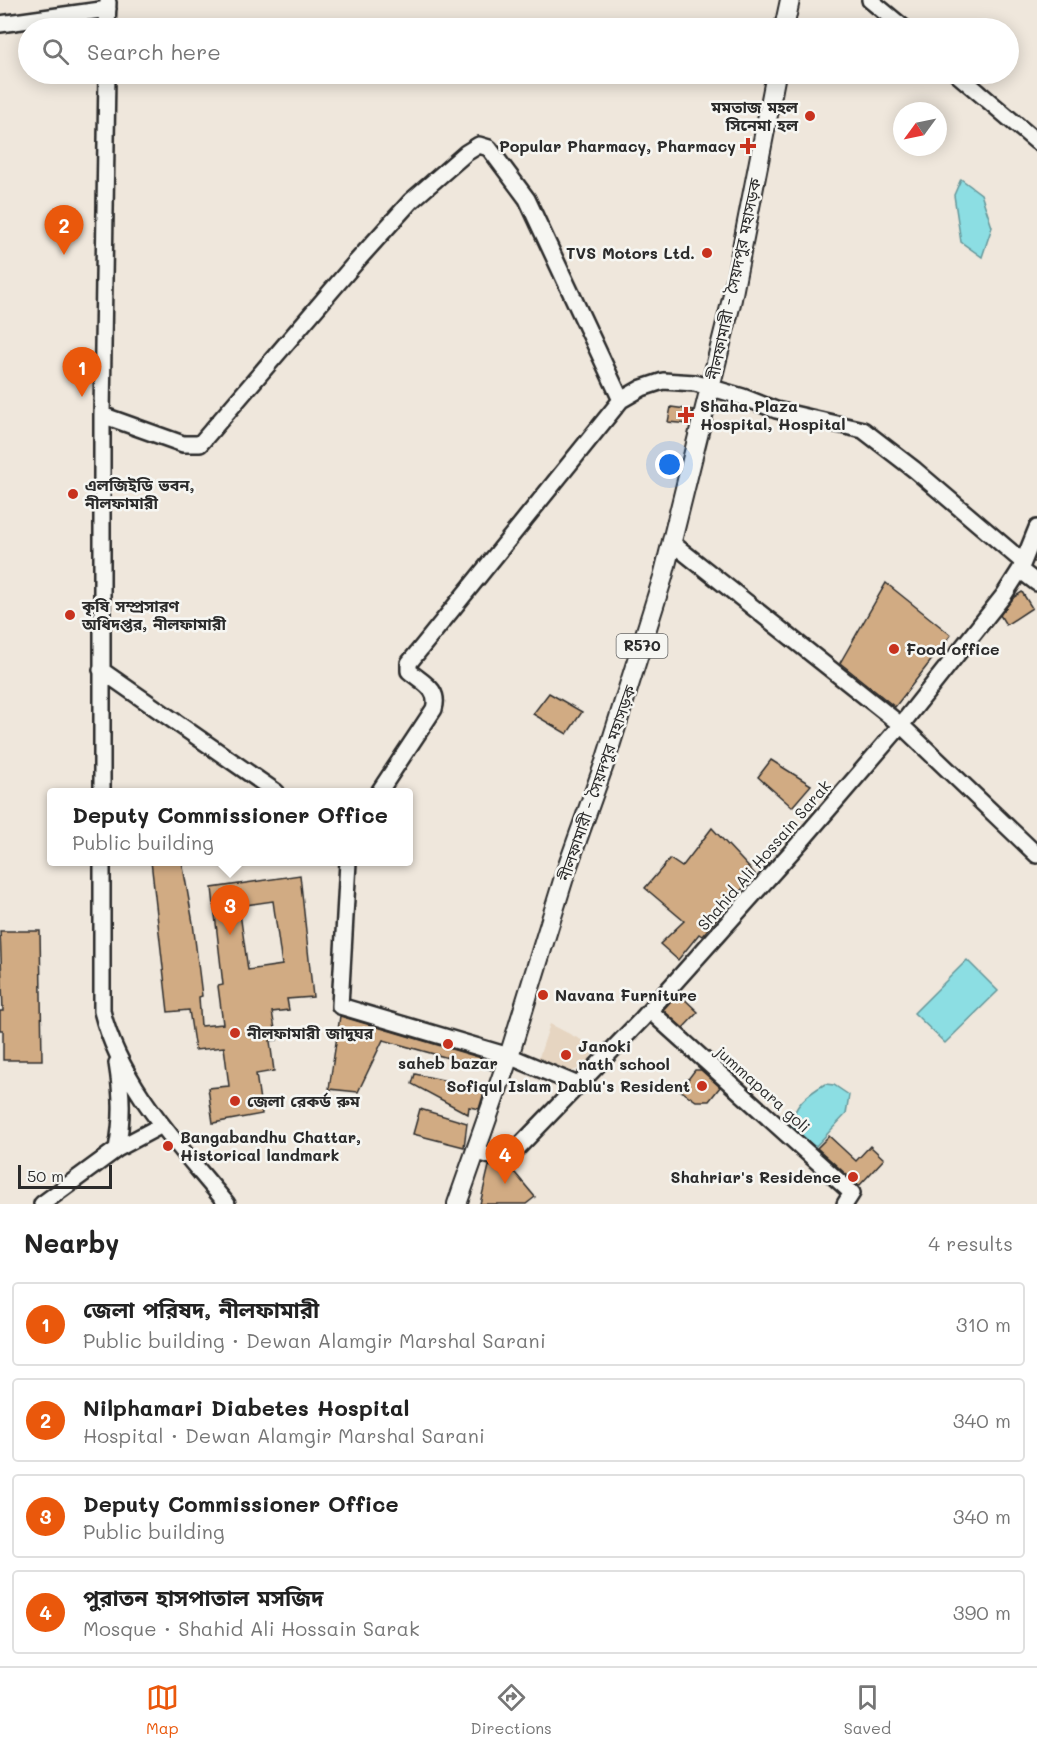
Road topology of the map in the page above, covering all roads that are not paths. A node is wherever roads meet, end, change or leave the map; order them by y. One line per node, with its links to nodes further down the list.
1 (790, 0): 5 (main road)
2 (870, 0): 6 (street)
3 (108, 4): 4 (street)
4 (32, 18)
5 (786, 18)
6 (892, 18)
7 (18, 21): 8 (street)
8 (0, 24)
9 (107, 84): 15 (street)
10 (774, 84): 13 (main road, নীলফামারী - সৈয়দপুর মহাসড়ক / R570)
11 (969, 84): 12 (street)
12 (1037, 142)
13 (711, 387): 14 (street); 17 (main road, নীলফামারী - সৈয়দপুর মহাসড়ক / R570); 18 (street)
14 (621, 400): 15 (street); 24 (street)
15 (102, 415): 20 (street)
16 (1037, 528): 18 (street, Shahid Ali Hossain Sarak)
17 (672, 543): 21 (street); 30 (main road, নীলফামারী - সৈয়দপুর মহাসড়ক / R570)
18 (1022, 566): 19 (street); 21 (street, Shahid Ali Hossain Sarak)
19 (1037, 583)
20 (101, 670): 22 (street); 23 (street)
21 (901, 725): 25 (street); 28 (street, Shahid Ali Hossain Sarak)
22 (102, 788)
23 (270, 788)
24 (382, 788)
25 (1037, 855)
26 (102, 866): 29 (street)
27 (348, 866): 30 (street)
28 (650, 1011): 31 (street, Shahid Ali Hossain Sarak); 35 (street, jummapara goli)
29 (113, 1045): 32 (street); 33 (street)
30 (509, 1056): 31 (street); 34 (main road, নীলফামারী - সৈয়দপুর মহাসড়ক / R570)
31 (578, 1085): 34 (street, Shahid Ali Hossain Sarak)
32 (162, 1125): 33 (street); 37 (street)
33 (117, 1149): 36 (street)
34 (477, 1152): 38 (main road, নীলফামারী - সৈয়দপুর মহাসড়ক / R570)
35 (849, 1199)
36 (42, 1204)
37 (227, 1204)
38 (457, 1204)

